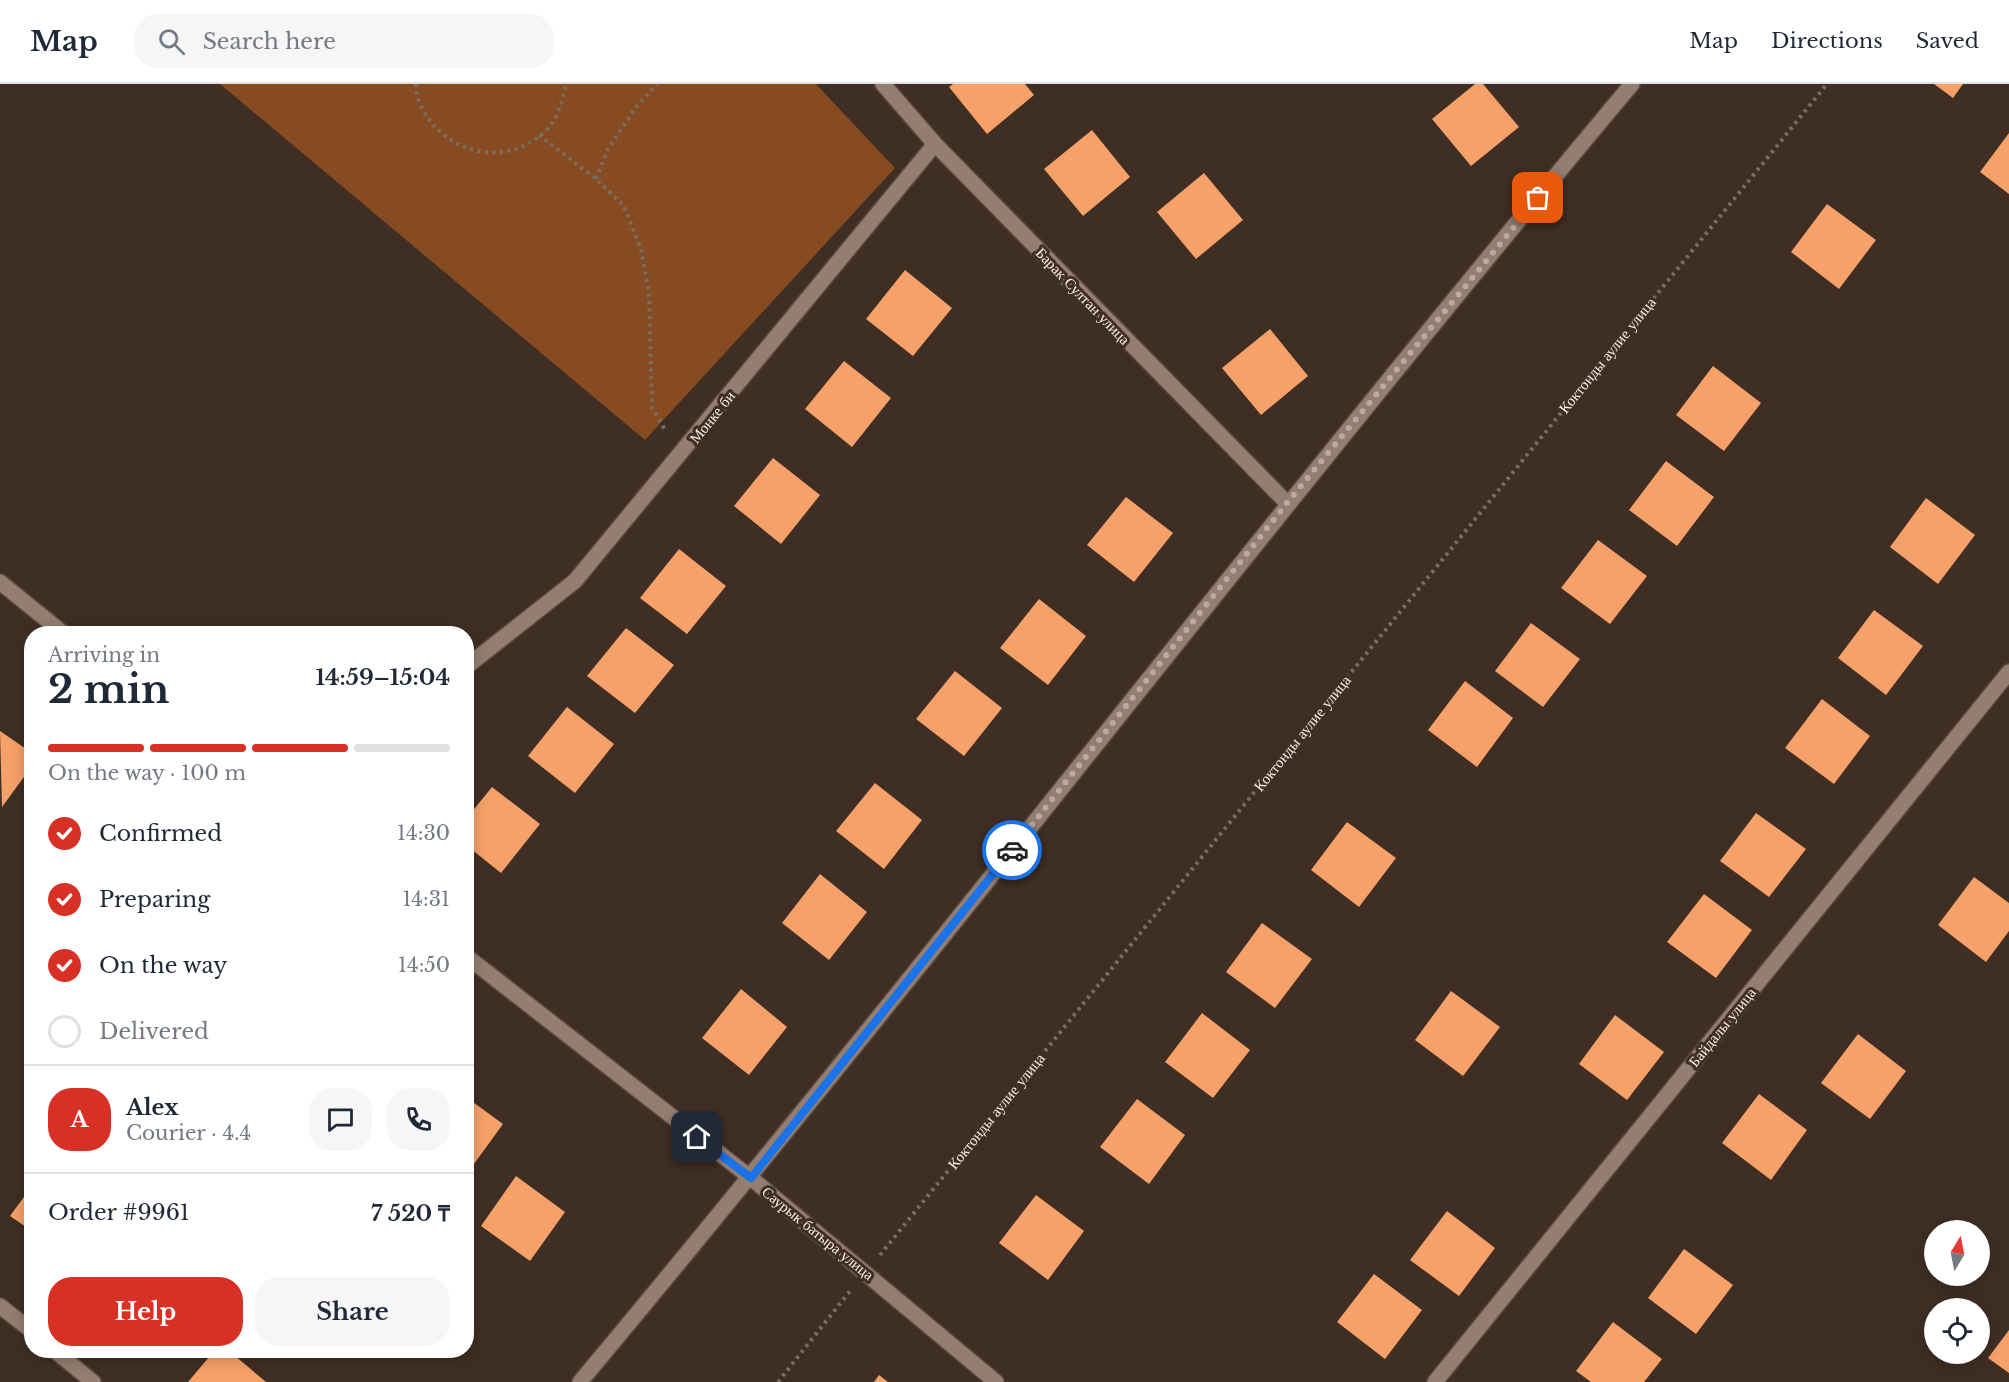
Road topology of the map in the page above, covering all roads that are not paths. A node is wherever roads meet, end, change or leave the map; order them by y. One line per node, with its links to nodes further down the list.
1 (883, 84): 3 (street, Барак Султан улица)
2 (1626, 86): 4 (street)
3 (934, 144): 4 (street, Барак Султан улица); 7 (street, Монке би)
4 (1287, 503): 10 (street)
5 (0, 582): 6 (street)
6 (54, 626)
7 (474, 661)
8 (2009, 672): 17 (street, Байдалы улица)
9 (474, 962): 10 (street, Саурык батыра улица)
10 (751, 1178): 15 (street); 16 (street, Саурык батыра улица)
11 (0, 1306): 12 (street)
12 (24, 1326)
13 (64, 1358): 14 (street)
14 (93, 1382)
15 (580, 1382)
16 (996, 1382)
17 (1434, 1382)

